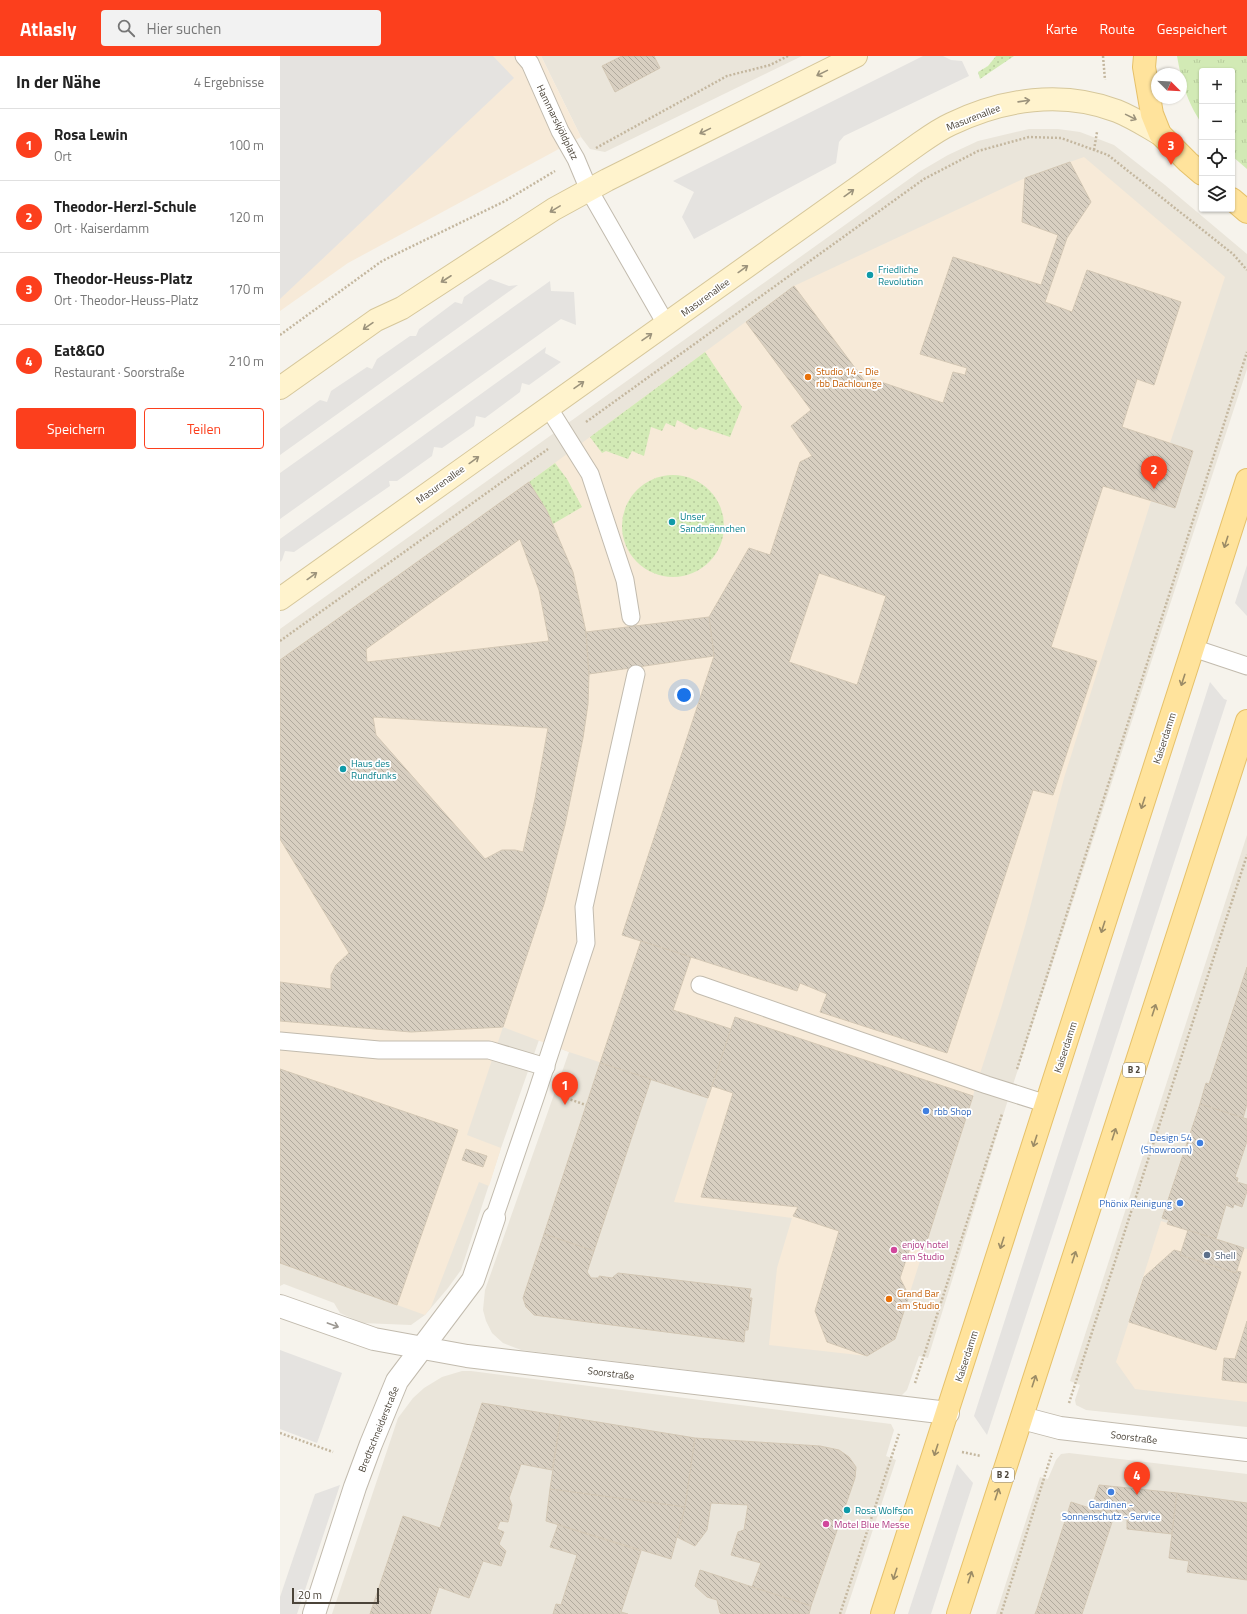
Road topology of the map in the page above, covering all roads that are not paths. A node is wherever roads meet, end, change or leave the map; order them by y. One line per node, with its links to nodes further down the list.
1 (524, 56): 6 (lane, Hammarskjöldplatz)
2 (856, 56): 6 (main road, one-way to 6)
3 (1145, 56): 4 (main road)
4 (1160, 134): 5 (main road); 9 (main road, Masurenallee, one-way to 4)
5 (1199, 171)
6 (589, 190): 9 (lane, Hammarskjöldplatz); 10 (main road, one-way to 10)
7 (1235, 202): 8 (main road)
8 (1247, 212)
9 (666, 324): 11 (main road, Masurenallee, one-way to 9)
10 (280, 388)
11 (548, 407): 13 (main road, Masurenallee, one-way to 11); 14 (lane)
12 (1247, 480): 15 (main road, Kaiserdamm, one-way to 15)
13 (280, 599)
14 (631, 617)
15 (1193, 648): 16 (lane); 22 (main road, Kaiserdamm, one-way to 22)
16 (1247, 666)
17 (636, 674): 21 (lane)
18 (1247, 721): 27 (main road, B 2, one-way to 18)
19 (700, 985): 22 (lane)
20 (280, 1042): 21 (lane)
21 (546, 1067): 23 (lane)
22 (1047, 1104): 26 (main road, Kaiserdamm, one-way to 26)
23 (494, 1218): 25 (street, Bredtschneiderstraße)
24 (280, 1306): 25 (street, Soorstraße, one-way to 25)
25 (421, 1348): 26 (street, Soorstraße); 29 (street, Bredtschneiderstraße)
26 (948, 1413): 30 (main road, Kaiserdamm, one-way to 30)
27 (1022, 1418): 28 (street, Soorstraße); 31 (main road, B 2, one-way to 27)
28 (1247, 1450)
29 (314, 1614)
30 (882, 1614)
31 (958, 1614)

